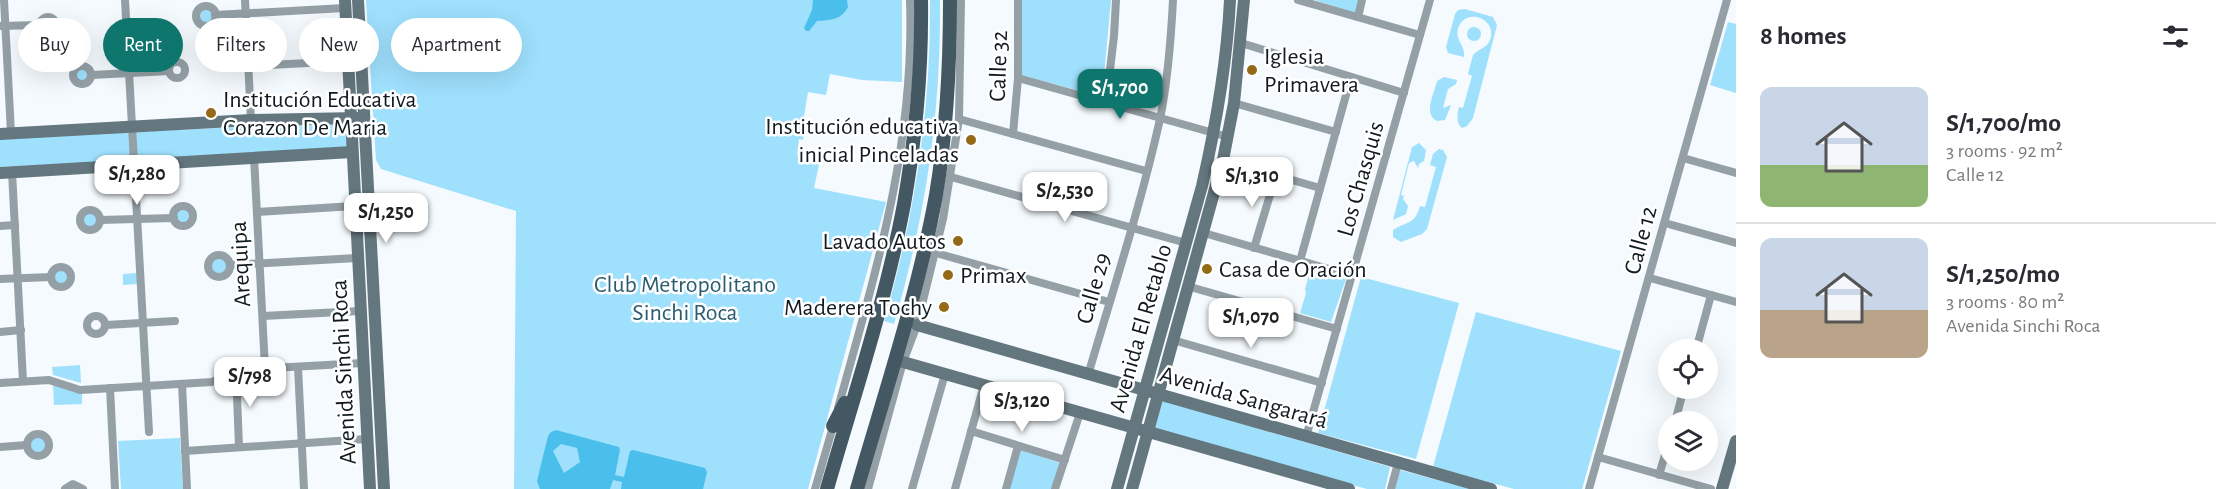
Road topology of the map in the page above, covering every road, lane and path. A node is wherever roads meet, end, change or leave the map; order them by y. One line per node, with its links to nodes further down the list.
1 (4, 0): 24 (street)
2 (125, 0): 31 (street)
3 (245, 0): 20 (street)
4 (358, 0): 39 (main road, Avenida Sinchi Roca)
5 (910, 0): 119 (street)
6 (921, 0): 108 (main road)
7 (950, 0): 151 (main road)
8 (961, 0): 42 (street)
9 (1018, 0): 34 (street, Calle 32)
10 (1116, 0): 37 (street)
11 (1173, 0): 41 (street, Calle 29)
12 (1230, 0): 47 (main road, Avenida El Retablo)
13 (1244, 0): 27 (main road, Avenida El Retablo)
14 (1298, 0): 18 (street)
15 (1362, 0): 22 (street)
16 (1430, 0): 26 (street, Los Chasquis)
17 (1727, 0): 52 (street, Calle 12)
18 (1307, 1): 22 (street)
19 (345, 4): 20 (street)
20 (246, 13): 21 (street); 23 (street)
21 (215, 15)
22 (1358, 17): 26 (street)
23 (246, 18)
24 (3, 26): 25 (street); 35 (street)
25 (18, 26)
26 (1420, 35): 36 (street, Los Chasquis)
27 (1241, 43): 33 (street); 38 (main road, Avenida El Retablo)
28 (148, 72): 31 (street)
29 (249, 72): 43 (street)
30 (349, 72): 40 (main road, Avenida Sinchi Roca)
31 (129, 73): 32 (street); 44 (street)
32 (92, 75)
33 (1351, 77): 36 (street); 45 (street)
34 (1018, 78): 37 (street); 48 (street, Calle 32)
35 (4, 80): 46 (street)
36 (1404, 93): 81 (street, Los Chasquis)
37 (1106, 103): 41 (street)
38 (1234, 103): 45 (street); 49 (main road, Avenida El Retablo)
39 (364, 117): 40 (main road); 59 (main road, Avenida Sinchi Roca)
40 (351, 118): 43 (main road); 50 (main road, Avenida Sinchi Roca)
41 (1160, 118): 47 (street); 55 (street, Calle 29)
42 (959, 119): 48 (street); 60 (street)
43 (251, 120): 44 (main road)
44 (132, 128): 46 (main road); 54 (street)
45 (1336, 132): 62 (street)
46 (6, 133)
47 (1214, 133): 49 (street); 73 (main road, Avenida El Retablo)
48 (1013, 134): 55 (street)
49 (1228, 137): 53 (main road, Avenida El Retablo)
50 (352, 152): 51 (main road); 61 (main road, Avenida Sinchi Roca)
51 (254, 157): 54 (main road); 64 (street, Arequipa)
52 (1683, 158): 57 (street); 68 (street, Calle 12)
53 (1223, 160): 58 (street); 72 (main road, Avenida El Retablo)
54 (134, 166): 56 (main road); 66 (street)
55 (1146, 171): 71 (street, Calle 29)
56 (6, 172): 69 (street)
57 (1736, 173)
58 (1276, 175): 62 (street); 75 (street)
59 (368, 176): 61 (main road); 148 (main road, Avenida Sinchi Roca)
60 (951, 177): 71 (street); 76 (street)
61 (353, 178): 63 (main road, Avenida Sinchi Roca)
62 (1320, 188): 78 (street)
63 (354, 206): 64 (street); 77 (main road, Avenida Sinchi Roca)
64 (257, 212): 79 (street, Arequipa)
65 (174, 218): 66 (street)
66 (137, 219): 67 (street); 93 (street)
67 (100, 220)
68 (1665, 222): 74 (street); 84 (street, Calle 12)
69 (15, 225): 70 (street); 83 (street)
70 (0, 226)
71 (1131, 228): 73 (street); 88 (street, Calle 29)
72 (1204, 233): 75 (street); 86 (main road, Avenida El Retablo)
73 (1186, 243): 116 (main road, Avenida El Retablo)
74 (1736, 243)
75 (1254, 248): 78 (street)
76 (936, 253): 88 (street); 95 (street)
77 (357, 258): 79 (street); 90 (main road, Avenida Sinchi Roca)
78 (1300, 261): 81 (street)
79 (260, 264): 80 (street); 91 (street, Arequipa)
80 (230, 266)
81 (1353, 276): 96 (street, Los Chasquis)
82 (51, 277): 83 (street)
83 (18, 278): 85 (street); 97 (street)
84 (1650, 278): 87 (street); 135 (street, Calle 12)
85 (0, 279)
86 (1187, 286): 96 (street); 100 (main road, Avenida El Retablo)
87 (1711, 295): 89 (street); 99 (street)
88 (1109, 302): 107 (street, Calle 29)
89 (1736, 302)
90 (360, 311): 91 (street); 102 (main road, Avenida Sinchi Roca)
91 (262, 316): 104 (street, Arequipa)
92 (175, 321): 93 (street)
93 (143, 322): 94 (street); 113 (street)
94 (105, 325)
95 (917, 325): 101 (street); 107 (main road, Avenida Sangarará)
96 (1337, 329): 111 (street, Los Chasquis)
97 (21, 330): 98 (street); 109 (street)
98 (0, 332)
99 (1699, 339)
100 (1173, 340): 111 (street); 117 (main road, Avenida El Retablo)
101 (903, 362): 106 (main road); 152 (street)
102 (363, 363): 103 (street); 125 (main road, Avenida Sinchi Roca)
103 (298, 367): 104 (street); 128 (street)
104 (265, 368): 105 (street)
105 (236, 370): 112 (street); 132 (street)
106 (945, 374): 114 (main road); 153 (street)
107 (1088, 375): 116 (main road, Avenida Sangarará)
108 (859, 378): 119 (main road); 150 (main road)
109 (24, 381): 110 (street); 115 (street)
110 (0, 383)
111 (1322, 383): 124 (street, Los Chasquis)
112 (182, 384): 113 (street); 133 (street)
113 (146, 386): 115 (street); 122 (street)
114 (984, 386): 118 (main road); 121 (street)
115 (110, 388): 144 (street)
116 (1144, 391): 117 (main road, Avenida Sangarará); 120 (main road, Avenida El Retablo)
117 (1159, 395): 123 (main road, Avenida El Retablo); 124 (main road, Avenida Sangarará)
118 (1080, 413): 120 (main road); 136 (street)
119 (833, 426): 149 (street)
120 (1134, 428): 123 (main road); 157 (main road, Avenida El Retablo)
121 (971, 431): 130 (street); 154 (street)
122 (149, 432)
123 (1148, 432): 126 (main road); 134 (main road, Avenida El Retablo)
124 (1306, 437): 137 (main road, Avenida Sangarará)
125 (368, 439): 128 (street); 147 (main road, Avenida Sinchi Roca)
126 (1170, 439): 134 (main road); 158 (main road)
127 (1736, 441): 162 (main road)
128 (302, 443): 132 (street); 146 (street)
129 (27, 445): 131 (street)
130 (1018, 446): 136 (street); 155 (street)
131 (0, 447)
132 (239, 447): 133 (street)
133 (185, 451): 145 (street)
134 (1142, 455): 140 (main road, Avenida El Retablo)
135 (1598, 457): 139 (street); 160 (street, Calle 12)
136 (1065, 460): 156 (street)
137 (1398, 463): 141 (main road, Avenida Sangarará); 159 (street)
138 (1660, 471): 139 (street)
139 (1659, 475): 161 (street)
140 (1134, 488)
141 (1484, 488)
142 (65, 489): 143 (street)
143 (83, 489)
144 (115, 489)
145 (187, 489)
146 (304, 489)
147 (370, 489)
148 (384, 489)
149 (815, 489)
150 (827, 489)
151 (857, 489)
152 (868, 489)
153 (912, 489)
154 (955, 489)
155 (1006, 489)
156 (1055, 489)
157 (1117, 489)
158 (1349, 489)
159 (1391, 489)
160 (1589, 489)
161 (1711, 489)
162 (1722, 489)

